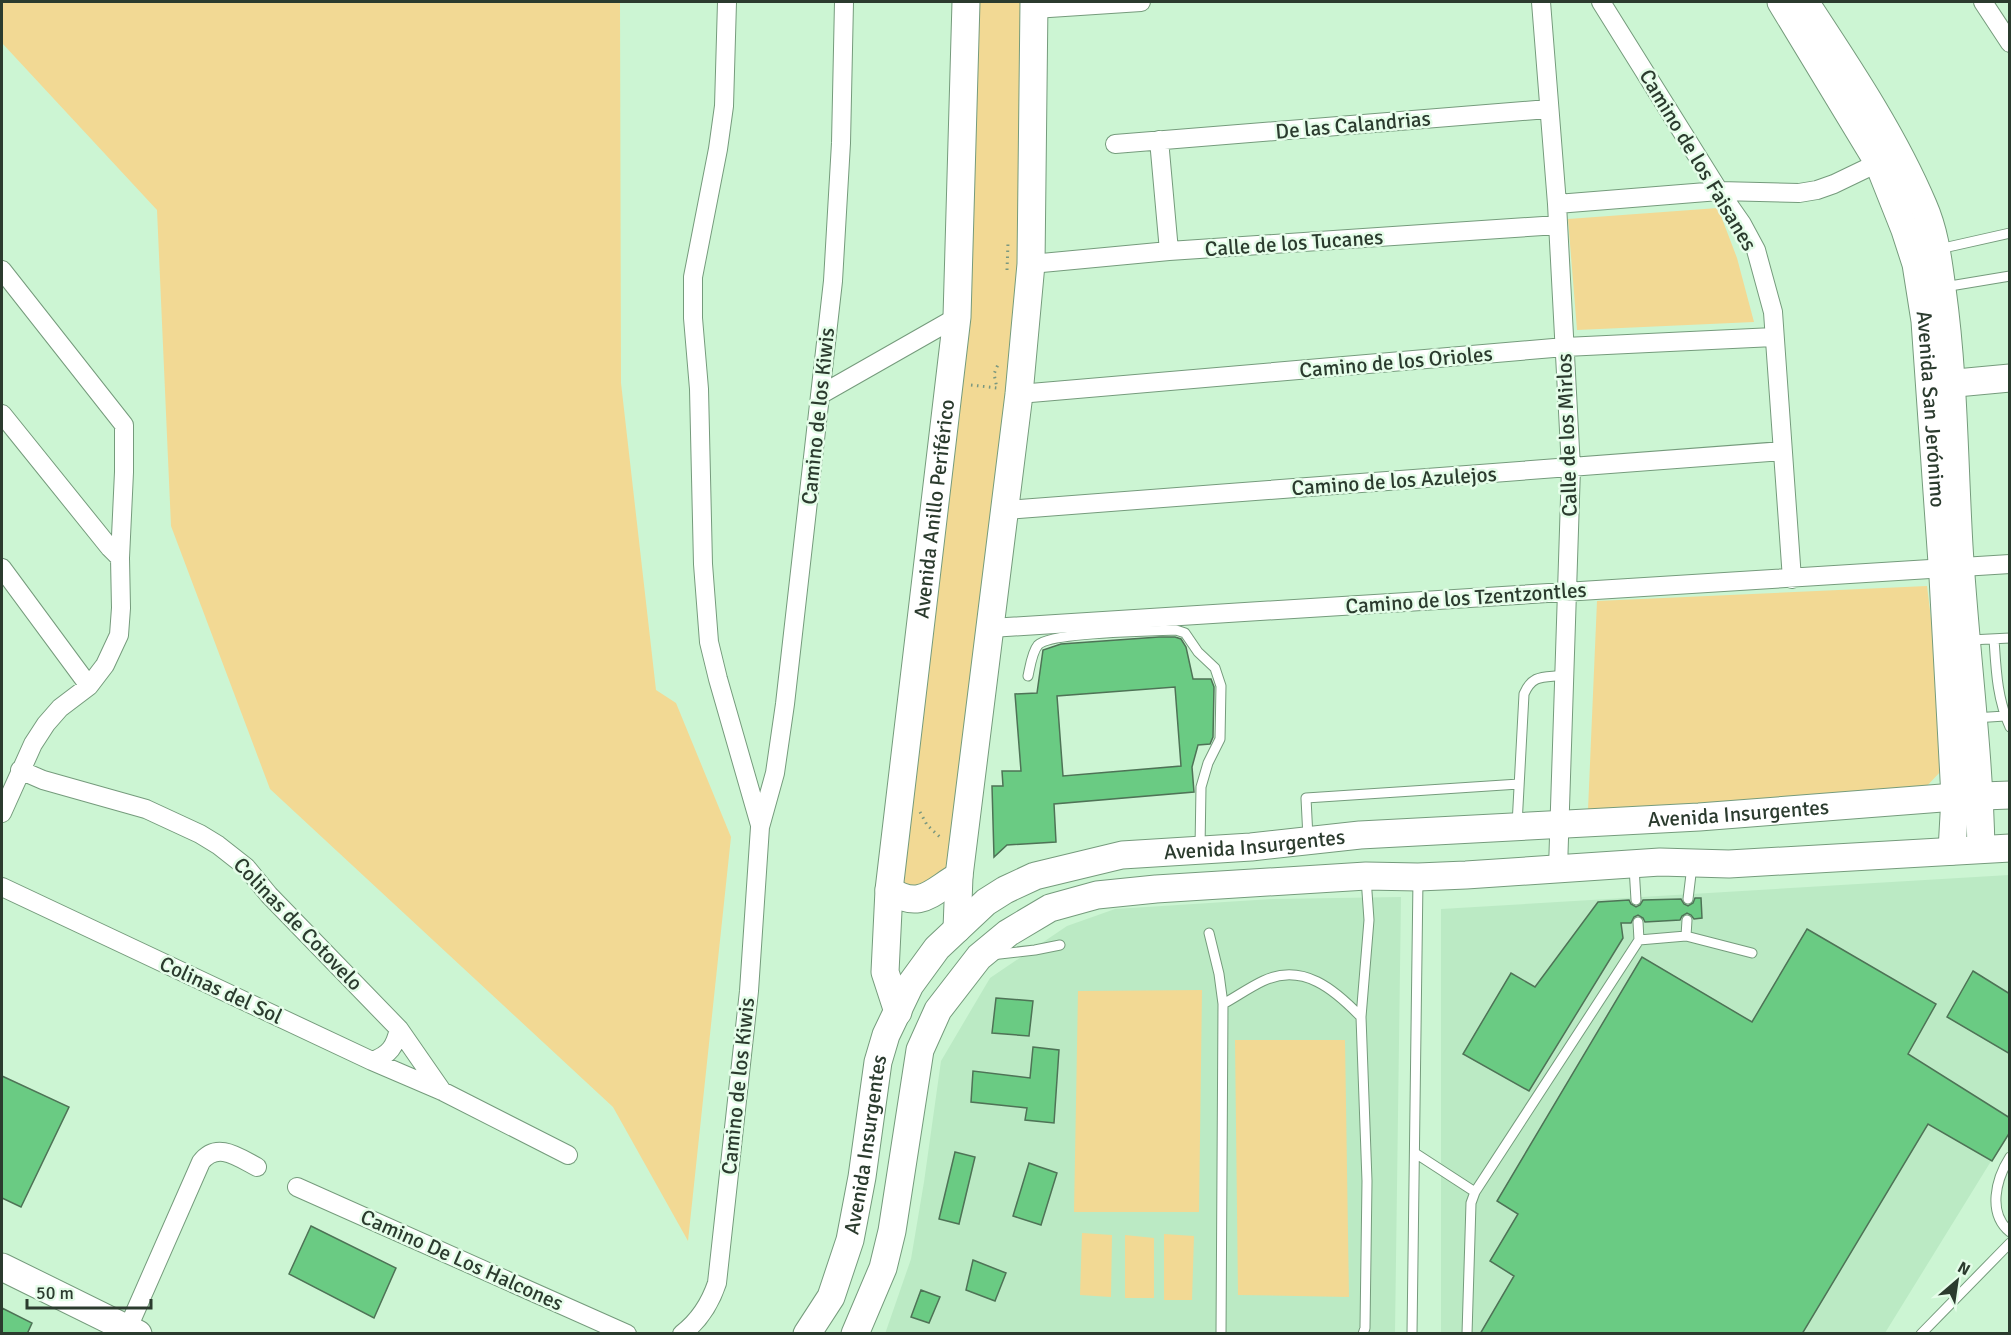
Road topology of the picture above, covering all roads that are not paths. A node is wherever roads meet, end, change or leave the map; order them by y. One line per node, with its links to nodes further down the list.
1 (727, 2): 62 (street, Camino de los Kiwis)
2 (844, 2): 32 (street, Camino de los Kiwis)
3 (966, 2): 26 (street, Avenida Anillo Periférico)
4 (1141, 2): 10 (street)
5 (1541, 2): 12 (street, Calle de los Mirlos)
6 (1601, 2): 16 (street, Camino de los Faisanes)
7 (1781, 2): 15 (street, Avenida San Jerónimo)
8 (1805, 2): 15 (street, Avenida San Jerónimo)
9 (1983, 2): 11 (street)
10 (1034, 5): 23 (street)
11 (2010, 43)
12 (1548, 109): 13 (street, De las Calandrias); 17 (street, Calle de los Mirlos)
13 (1159, 140): 14 (street, De las Calandrias); 21 (street)
14 (1114, 144)
15 (1888, 158): 16 (street); 20 (street, Avenida San Jerónimo); 30 (street, Avenida San Jerónimo)
16 (1719, 191): 17 (street); 27 (street, Camino de los Faisanes)
17 (1557, 204): 18 (street, Calle de los Mirlos)
18 (1558, 225): 21 (street, Calle de los Tucanes); 28 (street, Calle de los Mirlos)
19 (2010, 233): 20 (lane)
20 (1937, 249): 25 (street, Avenida San Jerónimo)
21 (1170, 251): 23 (street, Calle de los Tucanes)
22 (2, 270): 37 (street)
23 (1019, 270): 31 (street)
24 (2010, 276): 25 (lane)
25 (1942, 287): 30 (street, Avenida San Jerónimo)
26 (957, 317): 32 (street); 76 (street, Avenida Anillo Periférico)
27 (1774, 337): 28 (street, Camino de los Orioles); 34 (street, Camino de los Faisanes)
28 (1565, 347): 31 (street, Camino de los Orioles); 35 (street, Calle de los Mirlos)
29 (2010, 378): 30 (street)
30 (1942, 384): 40 (street, Avenida San Jerónimo)
31 (1018, 394): 36 (street)
32 (820, 395): 62 (street, Camino de los Kiwis)
33 (2, 414): 37 (street)
34 (1782, 451): 35 (street, Camino de los Azulejos); 41 (street, Camino de los Faisanes)
35 (1571, 468): 36 (street, Camino de los Azulejos); 42 (street, Calle de los Mirlos)
36 (1005, 510): 43 (street)
37 (120, 558): 50 (street)
38 (2010, 564): 40 (street, Camino de los Tzentzontles)
39 (2, 568): 50 (street)
40 (1951, 568): 41 (street, Camino de los Tzentzontles); 46 (street, Avenida San Jerónimo); 57 (street, Avenida San Jerónimo)
41 (1792, 579): 42 (street, Camino de los Tzentzontles)
42 (1568, 592): 43 (street, Camino de los Tzentzontles); 47 (street, Calle de los Mirlos)
43 (991, 628): 72 (street)
44 (2010, 638): 45 (lane)
45 (1994, 639): 46 (lane); 49 (lane)
46 (1967, 640): 49 (street, Avenida San Jerónimo)
47 (1565, 675): 55 (lane); 61 (street, Calle de los Mirlos)
48 (1028, 676): 67 (lane)
49 (1983, 679): 51 (lane); 52 (street, Avenida San Jerónimo)
50 (89, 686): 54 (street)
51 (2005, 716): 52 (lane); 53 (lane)
52 (1974, 718): 57 (street, Avenida San Jerónimo)
53 (2010, 727)
54 (20, 770): 58 (street); 91 (street, Colinas de Cotovelo)
55 (1519, 784): 63 (lane); 64 (lane)
56 (2010, 795): 57 (street, Avenida Insurgentes)
57 (1968, 796): 59 (street, Avenida Insurgentes); 66 (street, Avenida San Jerónimo); 68 (street, Avenida San Jerónimo)
58 (2, 813)
59 (1699, 817): 60 (street, Avenida Insurgentes); 69 (street)
60 (1627, 820): 61 (street, Avenida Insurgentes); 70 (street)
61 (1560, 825): 63 (street, Avenida Insurgentes); 71 (street, Calle de los Mirlos)
62 (760, 827): 106 (street, Camino de los Kiwis)
63 (1517, 827): 64 (street, Avenida Insurgentes)
64 (1308, 840): 67 (street, Avenida Insurgentes)
65 (2010, 848): 66 (street, Avenida Insurgentes)
66 (1982, 849): 68 (street, Avenida Insurgentes)
67 (1200, 850): 81 (street, Avenida Insurgentes)
68 (1952, 851): 69 (street, Avenida Insurgentes)
69 (1692, 862): 70 (street, Avenida Insurgentes); 77 (lane)
70 (1634, 864): 71 (street, Avenida Insurgentes); 78 (lane)
71 (1558, 869): 74 (street, Avenida Insurgentes)
72 (959, 876): 76 (street); 81 (street)
73 (1366, 876): 74 (street, Avenida Insurgentes); 87 (street, Avenida Insurgentes); 90 (lane)
74 (1418, 877): 94 (lane)
75 (2, 887): 92 (street, Colinas del Sol)
76 (889, 890): 89 (street, Avenida Anillo Periférico)
77 (1688, 899)
78 (1636, 900)
79 (1687, 920): 83 (lane)
80 (1638, 922): 84 (lane)
81 (957, 929): 89 (street, Avenida Insurgentes)
82 (1209, 933): 88 (lane)
83 (1686, 936): 84 (lane); 86 (lane)
84 (1639, 940): 99 (lane)
85 (1060, 945): 87 (lane)
86 (1752, 953)
87 (979, 957): 108 (street, Avenida Insurgentes)
88 (1223, 1004): 90 (lane); 109 (lane)
89 (898, 1012): 107 (street, Avenida Insurgentes)
90 (1361, 1017): 110 (lane)
91 (399, 1029): 92 (street); 93 (street, Colinas de Cotovelo)
92 (372, 1061): 93 (street, Colinas del Sol)
93 (442, 1091): 95 (street, Colinas del Sol)
94 (1415, 1153): 99 (lane); 111 (lane)
95 (568, 1155)
96 (2010, 1157): 100 (lane)
97 (257, 1167): 104 (street)
98 (297, 1187): 105 (street, Camino De Los Halcones)
99 (1475, 1192): 112 (lane)
100 (2010, 1232)
101 (2010, 1243): 113 (lane)
102 (2, 1267): 104 (street)
103 (2, 1285): 104 (street)
104 (123, 1332)
105 (627, 1334)
106 (682, 1334)
107 (807, 1334)
108 (855, 1334)
109 (1221, 1334)
110 (1363, 1334)
111 (1412, 1334)
112 (1467, 1334)
113 (1921, 1334)

